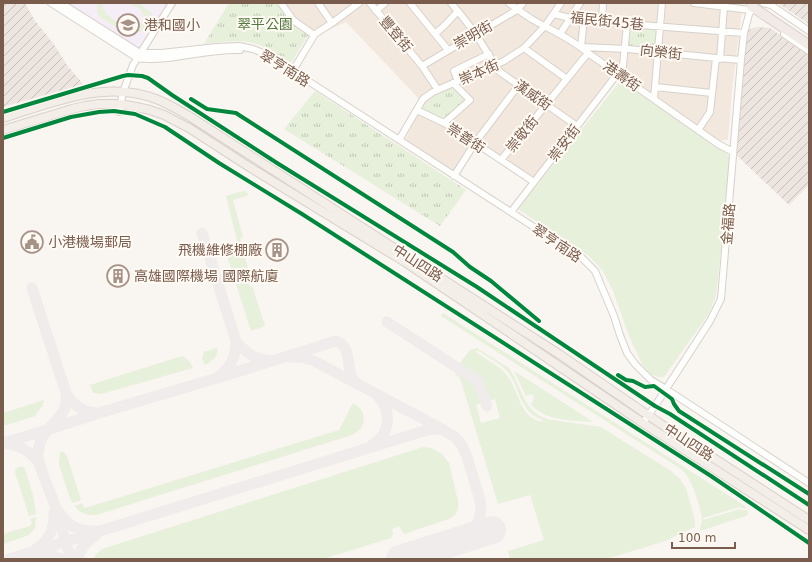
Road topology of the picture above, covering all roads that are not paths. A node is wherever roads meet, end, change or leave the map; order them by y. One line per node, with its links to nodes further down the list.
1 (51, 3): 48 (street, 翠亨南路)
2 (61, 3): 48 (street, 翠亨南路)
3 (172, 3): 48 (street)
4 (281, 3): 38 (street)
5 (318, 3): 28 (street)
6 (359, 3): 28 (street)
7 (370, 3): 22 (street, 豐登街)
8 (385, 3): 22 (street)
9 (410, 3): 35 (street)
10 (451, 3): 23 (street, 漢威街)
11 (509, 3): 21 (street, 港壽街)
12 (523, 3): 21 (street, 崇明街)
13 (562, 3): 24 (street, 崇本街)
14 (580, 3): 25 (street)
15 (603, 3): 27 (street)
16 (662, 3): 31 (street)
17 (694, 3): 20 (street)
18 (763, 3): 32 (street)
19 (752, 5): 20 (street); 34 (street, 金福路); 39 (highway); 43 (highway)
20 (724, 7): 33 (street)
21 (517, 10): 30 (street, 港壽街); 36 (street, 崇明街)
22 (376, 11): 52 (street, 豐登街)
23 (458, 11): 35 (street); 36 (street, 漢威街)
24 (554, 14): 25 (street, 福民街45巷); 30 (street, 崇本街)
25 (570, 18): 26 (street, 福民街45巷); 37 (street)
26 (584, 19): 27 (street, 福民街45巷); 40 (street)
27 (602, 21): 29 (street, 福民街45巷)
28 (332, 23): 38 (street)
29 (627, 24): 31 (street, 福民街45巷); 42 (street)
30 (545, 26): 37 (street, 港壽街); 41 (street, 崇本街)
31 (661, 26): 33 (street, 福民街45巷); 45 (street)
32 (809, 31)
33 (723, 32): 34 (street, 福民街45巷); 49 (street)
34 (744, 33): 50 (street, 金福路)
35 (435, 34): 44 (street)
36 (475, 34): 44 (street, 崇明街); 47 (street, 漢威街)
37 (560, 34): 40 (street, 港壽街)
38 (314, 35): 53 (street)
39 (809, 39)
40 (581, 47): 42 (street, 向榮街); 46 (street, 港壽街)
41 (524, 48): 51 (street, 崇本街); 55 (street)
42 (625, 49): 45 (street, 向榮街); 54 (street)
43 (808, 49)
44 (448, 50): 52 (street, 崇明街)
45 (658, 52): 49 (street, 向榮街); 58 (street)
46 (588, 53): 54 (street, 港壽街); 55 (street, 崇敬街)
47 (488, 54): 51 (street, 漢威街); 56 (street)
48 (139, 56): 53 (street, 翠亨南路); 60 (street)
49 (718, 58): 50 (street, 向榮街); 61 (street)
50 (741, 60): 73 (street, 金福路)
51 (495, 65): 56 (street, 崇本街); 57 (street, 漢威街)
52 (422, 66): 59 (street, 豐登街)
53 (292, 72): 71 (street, 翠亨南路)
54 (620, 75): 62 (street, 港壽街); 68 (street, 崇安街)
55 (567, 79): 63 (street, 崇敬街)
56 (456, 82): 59 (street, 崇本街); 67 (street)
57 (518, 86): 63 (street, 漢威街); 72 (street)
58 (655, 87): 61 (street); 62 (street)
59 (438, 90): 65 (street, 崇本街)
60 (123, 92): 64 (street); 66 (main road, 中山四路); 79 (main road, 中山四路)
61 (712, 93): 70 (street)
62 (654, 99): 70 (street, 港壽街)
63 (547, 104): 68 (street, 漢威街); 74 (street, 崇敬街)
64 (120, 108): 69 (main road, 中山四路); 80 (main road, 中山四路)
65 (417, 110): 67 (street, 崇善街); 71 (street, 崇本街)
66 (3, 118)
67 (444, 123): 72 (street, 崇善街)
68 (577, 126): 76 (street, 崇安街)
69 (3, 130)
70 (698, 130): 73 (street, 港壽街)
71 (399, 140): 75 (street, 翠亨南路)
72 (475, 143): 74 (street, 崇善街); 75 (street)
73 (733, 152): 78 (street, 金福路)
74 (501, 160): 76 (street, 崇善街)
75 (454, 176): 77 (street, 翠亨南路)
76 (534, 182): 77 (street, 崇安街)
77 (511, 212): 78 (street, 翠亨南路)
78 (666, 389): 79 (street, 金福路); 81 (street, 翠亨南路)
79 (648, 415): 80 (street, 金福路); 82 (main road, 中山四路)
80 (643, 423): 83 (main road, 中山四路)
81 (809, 483)
82 (809, 520)
83 (809, 530)

